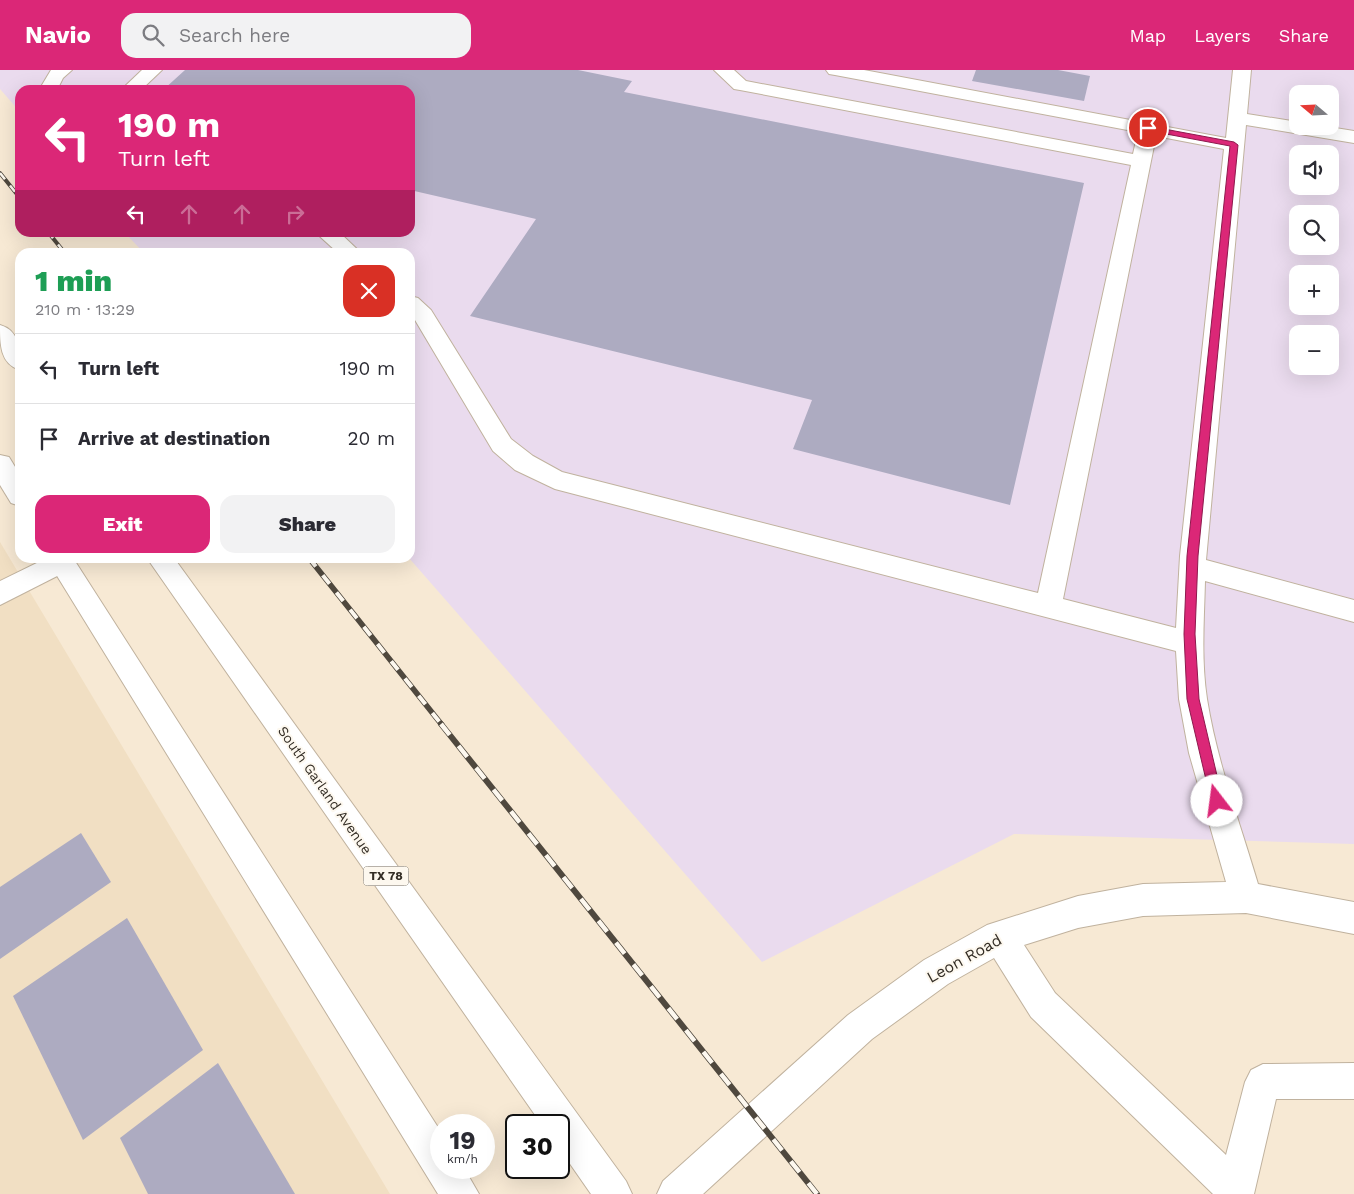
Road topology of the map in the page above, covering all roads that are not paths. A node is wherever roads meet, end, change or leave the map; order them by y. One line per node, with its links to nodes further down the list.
1 (63, 70): 6 (street)
2 (153, 70): 7 (street)
3 (723, 70): 12 (street)
4 (835, 70): 9 (street)
5 (1242, 70): 8 (street)
6 (51, 85)
7 (136, 85)
8 (1237, 118): 10 (street); 11 (street)
9 (1148, 128): 11 (street); 12 (street)
10 (1351, 139)
11 (1234, 145): 23 (street)
12 (1141, 161): 25 (street)
13 (331, 237): 14 (street)
14 (345, 248)
15 (415, 307): 25 (street)
16 (0, 334): 17 (street)
17 (15, 355)
18 (0, 464): 19 (street)
19 (15, 488)
20 (55, 563): 24 (street)
21 (62, 563): 32 (street)
22 (164, 563): 36 (street, South Garland Avenue / TX 78)
23 (1192, 567): 26 (street); 27 (street)
24 (0, 594)
25 (1048, 607): 27 (street)
26 (1354, 611)
27 (1189, 643): 28 (street)
28 (1246, 897): 29 (street, Leon Road); 30 (street, Leon Road)
29 (1354, 918)
30 (998, 937): 34 (street); 37 (street, Leon Road)
31 (1354, 1081): 34 (street)
32 (430, 1147)
33 (450, 1179): 35 (street)
34 (1236, 1192)
35 (460, 1194)
36 (613, 1194)
37 (676, 1194)

